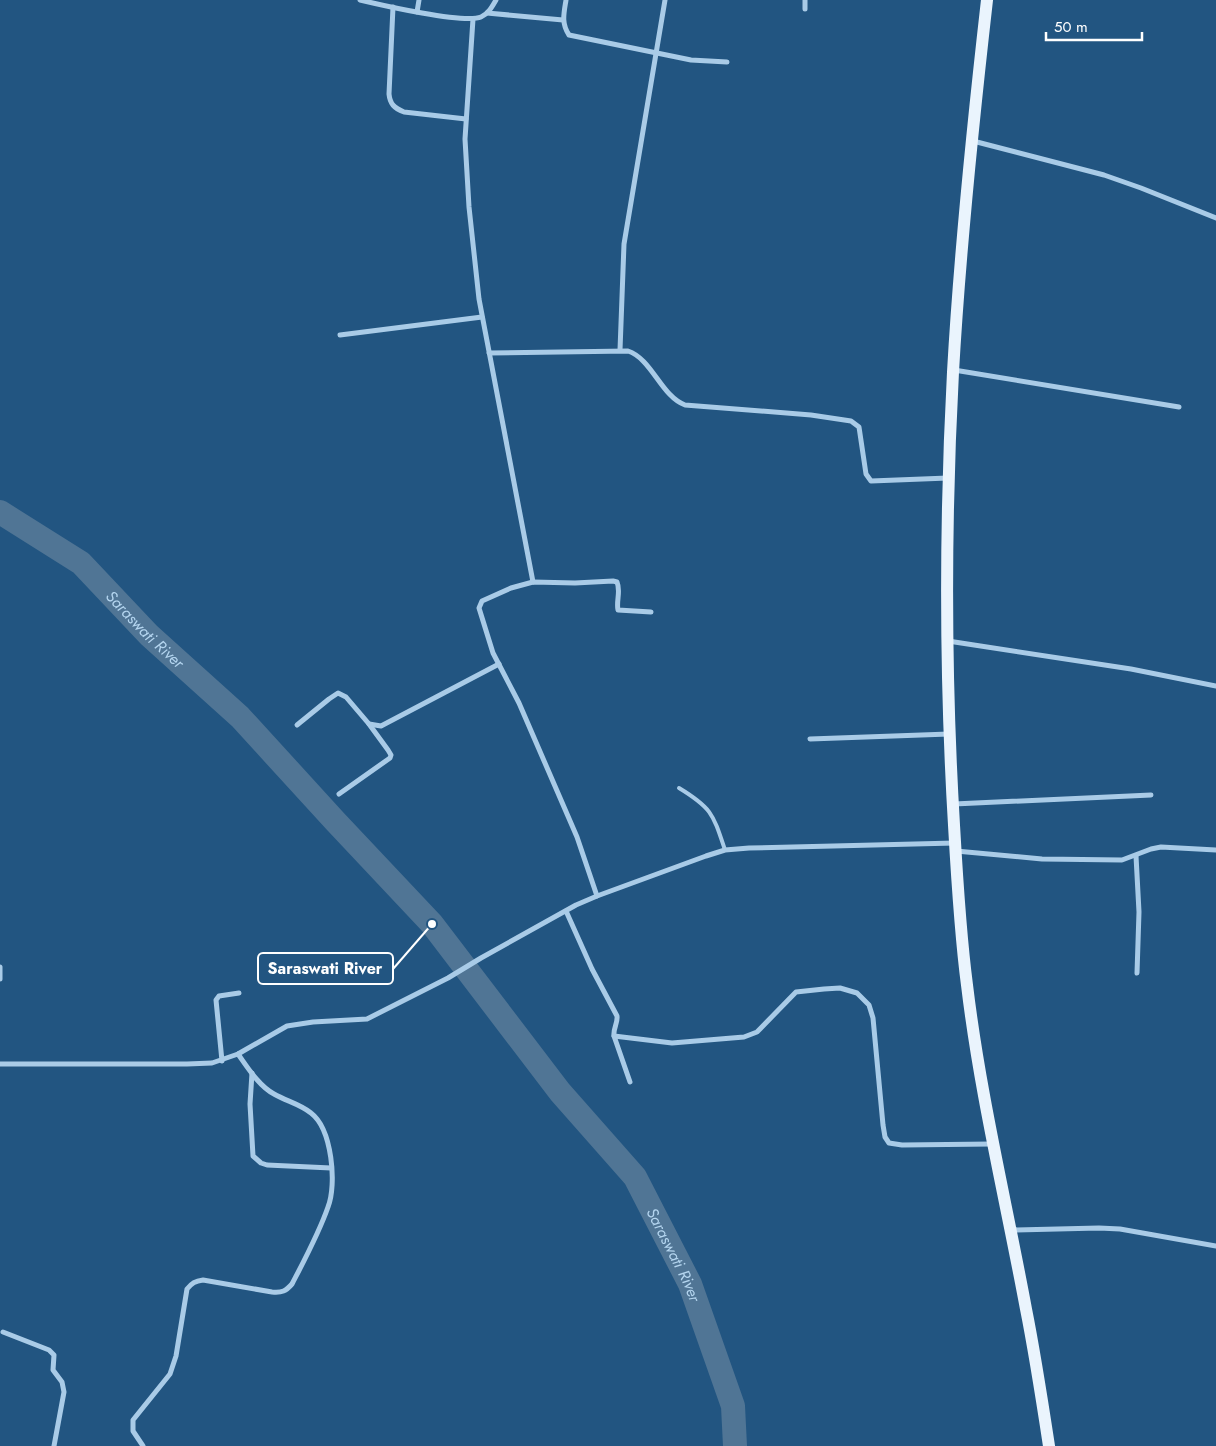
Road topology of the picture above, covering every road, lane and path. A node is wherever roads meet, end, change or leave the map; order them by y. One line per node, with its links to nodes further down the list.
1 (360, 0): 8 (street)
2 (419, 0): 10 (street)
3 (496, 0): 11 (street)
4 (566, 0): 13 (street)
5 (665, 0): 14 (street)
6 (805, 0): 9 (street)
7 (987, 0): 17 (main road)
8 (393, 8): 10 (street); 16 (street)
9 (805, 9)
10 (417, 12): 12 (street)
11 (487, 13): 12 (street); 13 (street)
12 (473, 19): 16 (street)
13 (563, 20): 14 (street)
14 (655, 54): 15 (street); 21 (street)
15 (727, 62)
16 (466, 119): 19 (street)
17 (973, 141): 18 (street); 23 (main road)
18 (1216, 218)
19 (482, 316): 20 (street); 22 (street)
20 (340, 334)
21 (620, 350): 22 (street); 25 (street)
22 (489, 353): 26 (street)
23 (953, 370): 24 (street); 25 (main road)
24 (1179, 407)
25 (949, 478): 28 (main road)
26 (533, 582): 27 (street); 29 (street)
27 (651, 612)
28 (947, 641): 30 (street); 33 (main road)
29 (499, 664): 31 (street); 43 (street)
30 (1216, 686)
31 (369, 724): 32 (street); 36 (street)
32 (297, 725)
33 (949, 734): 34 (street); 38 (main road)
34 (810, 739)
35 (679, 788): 40 (lane)
36 (340, 794)
37 (1151, 795): 38 (street)
38 (953, 804): 39 (main road)
39 (955, 847): 40 (street); 42 (street); 55 (main road)
40 (725, 850): 43 (street)
41 (1216, 850): 42 (street)
42 (1136, 856): 46 (street)
43 (597, 896): 44 (street)
44 (566, 910): 49 (street); 50 (street)
45 (0, 967): 47 (street)
46 (1137, 973)
47 (0, 979)
48 (239, 993): 51 (street)
49 (614, 1036): 54 (street); 55 (street)
50 (238, 1054): 51 (street); 53 (street)
51 (222, 1060): 52 (street)
52 (0, 1064)
53 (252, 1073): 56 (street); 56 (street)
54 (630, 1082)
55 (993, 1144): 57 (main road)
56 (331, 1168): 61 (street)
57 (1010, 1230): 58 (street); 62 (main road)
58 (1216, 1246)
59 (3, 1332): 60 (street)
60 (54, 1446)
61 (143, 1446)
62 (1049, 1446)

